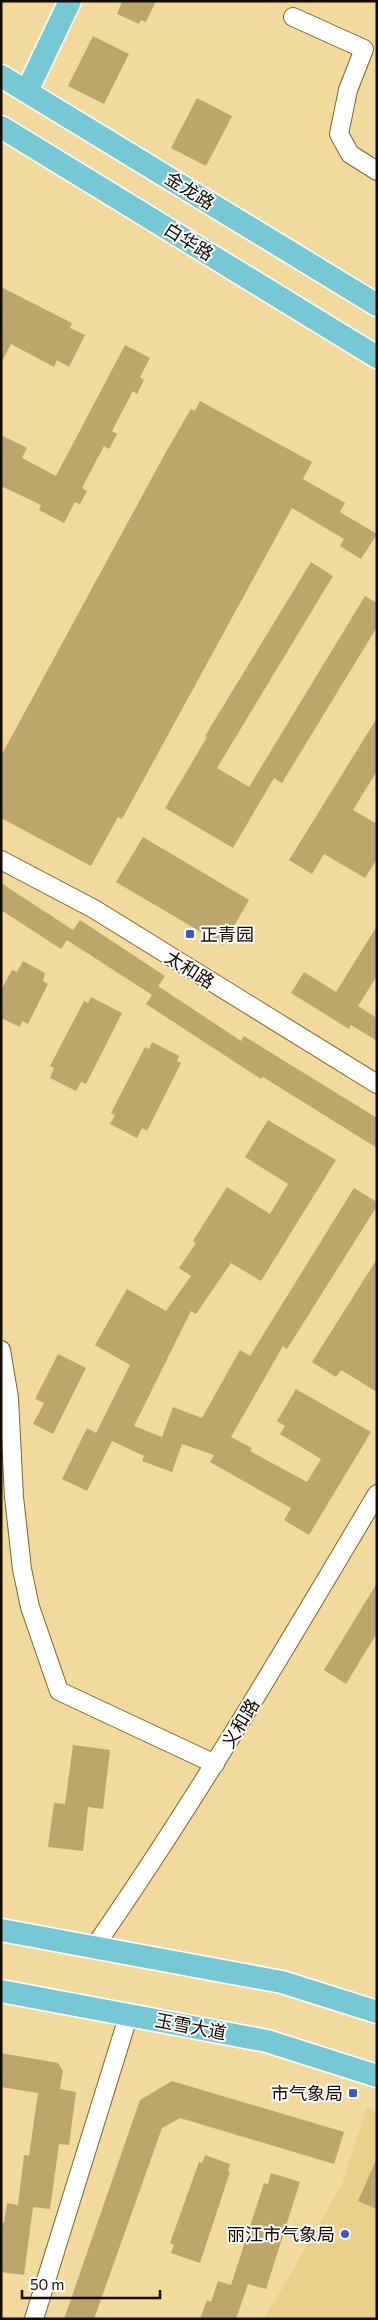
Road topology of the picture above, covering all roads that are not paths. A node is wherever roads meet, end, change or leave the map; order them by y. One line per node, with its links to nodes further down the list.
1 (70, 1): 4 (main road)
2 (293, 17): 6 (street)
3 (1, 76): 4 (main road, 金龙路)
4 (27, 91): 7 (main road, 金龙路)
5 (1, 127): 8 (main road, 白华路)
6 (377, 171)
7 (377, 305)
8 (377, 357)
9 (1, 860): 10 (street, 太和路)
10 (377, 1084)
11 (1, 1350): 13 (street)
12 (377, 1494): 13 (street, 义和路)
13 (215, 1764): 15 (street, 义和路)
14 (1, 1930): 15 (main road)
15 (95, 1946): 17 (main road)
16 (1, 1991): 18 (main road, 玉雪大道)
17 (377, 2012)
18 (129, 2014): 19 (main road, 玉雪大道); 20 (street)
19 (377, 2076)
20 (34, 2319)

